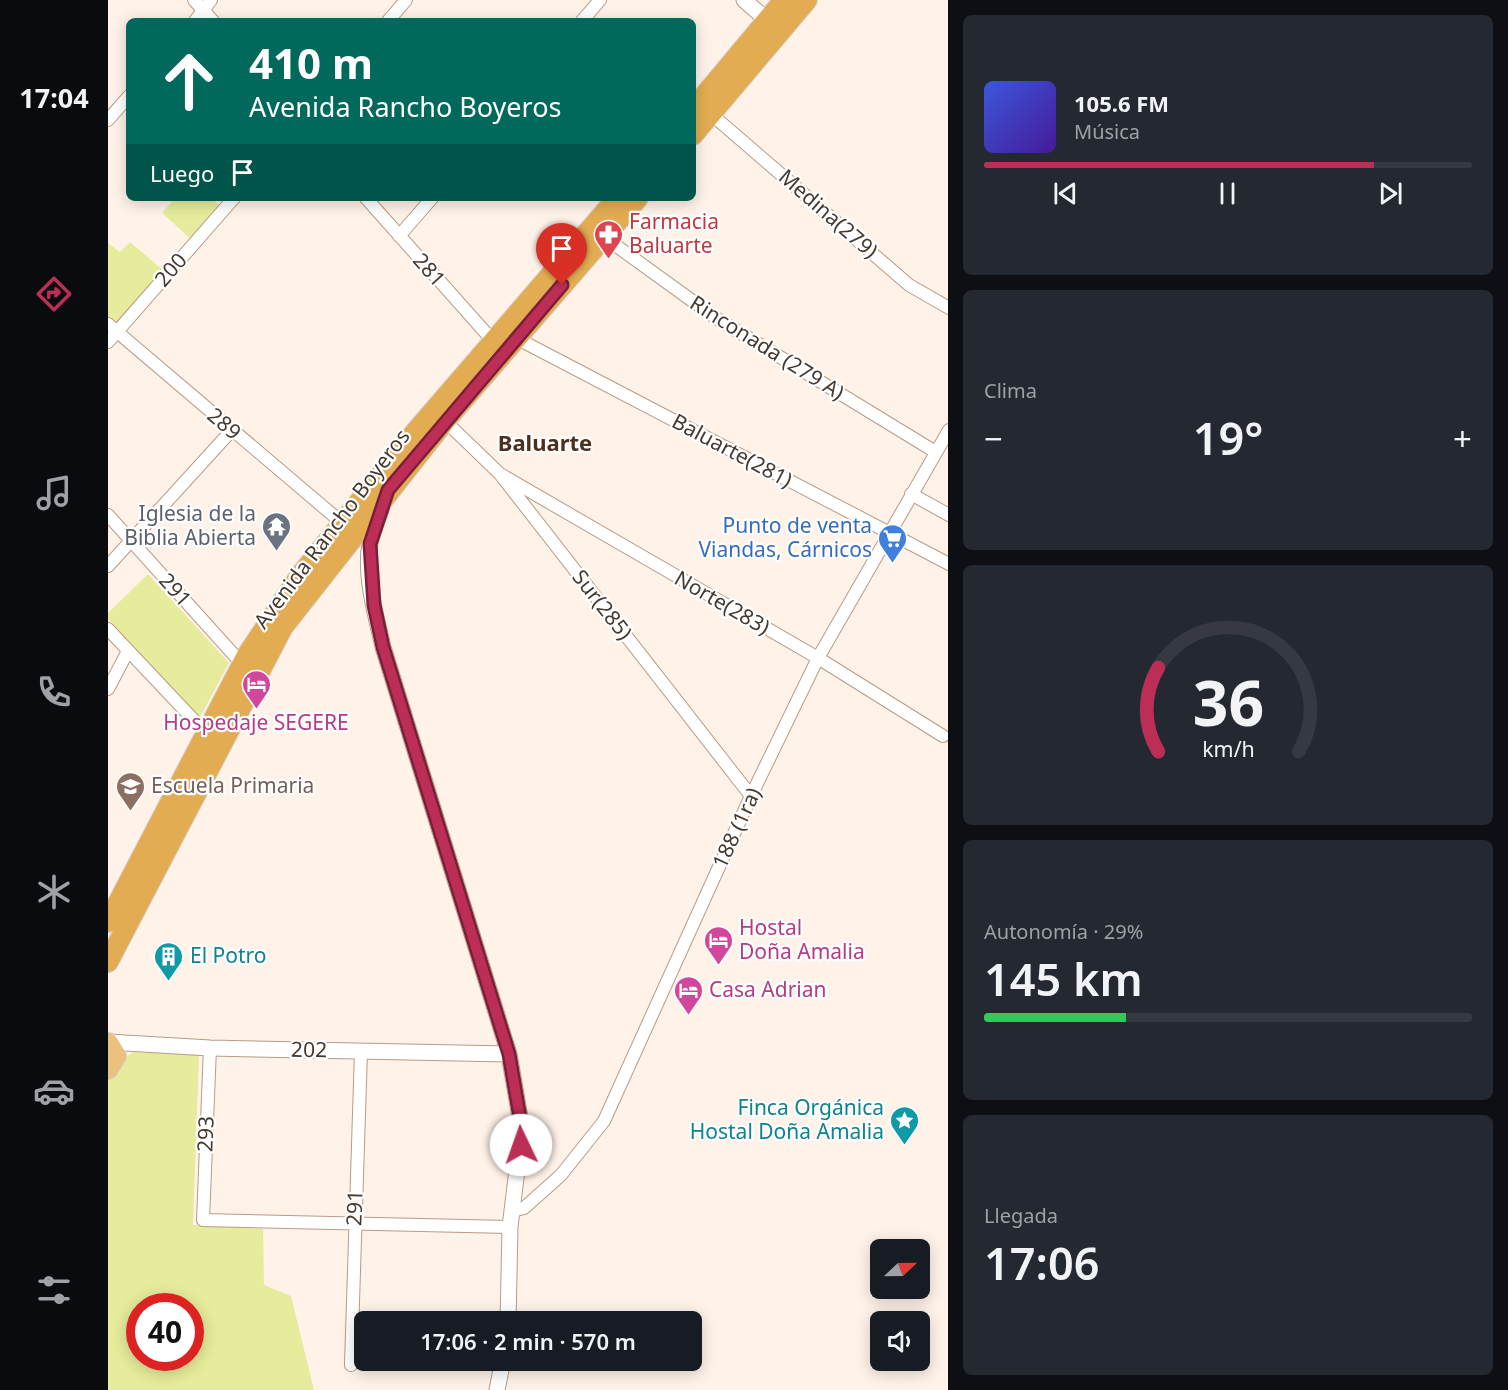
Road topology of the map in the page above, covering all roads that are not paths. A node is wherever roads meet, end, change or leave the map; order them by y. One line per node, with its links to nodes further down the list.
1 (194, 0): 8 (street)
2 (212, 0): 8 (street)
3 (406, 0): 11 (street)
4 (600, 0): 12 (street)
5 (744, 0): 13 (street)
6 (784, 0): 13 (highway)
7 (807, 0): 15 (highway)
8 (204, 11): 9 (street); 10 (street)
9 (198, 18)
10 (210, 18)
11 (391, 18)
12 (585, 18)
13 (767, 20): 15 (highway)
14 (126, 99): 16 (street)
15 (702, 111): 17 (highway); 25 (street, Medina(279))
16 (108, 120)
17 (696, 127)
18 (231, 201): 26 (street, 200)
19 (369, 201): 23 (street, 281)
20 (429, 201): 23 (street)
21 (614, 201): 28 (highway, Avenida Rancho Boyeros)
22 (635, 201): 24 (highway, Avenida Rancho Boyeros)
23 (399, 236): 28 (street, 281)
24 (604, 237): 27 (highway, Avenida Rancho Boyeros); 32 (street, Rinconada (279 A))
25 (948, 308)
26 (111, 333): 30 (street, 289)
27 (516, 338): 29 (highway, Avenida Rancho Boyeros); 39 (street, Baluarte(281))
28 (493, 341): 38 (highway, Avenida Rancho Boyeros)
29 (445, 421): 33 (street, Sur(285)); 34 (highway, Avenida Rancho Boyeros)
30 (232, 430): 38 (street, 289); 40 (street)
31 (948, 430): 32 (street, 188 (1ra))
32 (934, 451): 35 (street, 188 (1ra))
33 (500, 474): 45 (street, Norte(283)); 50 (street, Sur(285))
34 (388, 490): 52 (highway, Avenida Rancho Boyeros); 56 (street)
35 (910, 494): 37 (street); 39 (street, 188 (1ra))
36 (108, 515): 40 (street, 291)
37 (948, 515)
38 (341, 522): 46 (highway, Avenida Rancho Boyeros)
39 (890, 533): 41 (street, Baluarte(281)); 45 (street, 188 (1ra))
40 (132, 542): 42 (street); 46 (street, 291)
41 (948, 564)
42 (108, 566)
43 (108, 629): 44 (street)
44 (128, 651): 47 (street); 48 (street)
45 (818, 658): 49 (street, Norte(283)); 50 (street, 188 (1ra))
46 (243, 665): 48 (highway, Avenida Rancho Boyeros)
47 (108, 688)
48 (206, 733): 51 (highway, Avenida Rancho Boyeros)
49 (943, 736)
50 (751, 796): 57 (street, 188 (1ra))
51 (110, 916)
52 (108, 962)
53 (210, 1048): 54 (street, 202); 55 (street, 202); 58 (street, 293)
54 (361, 1051): 56 (street, 202); 58 (street, 291)
55 (110, 1052)
56 (509, 1054): 57 (street)
57 (512, 1211): 59 (street)
58 (354, 1222): 59 (street); 61 (street, 291)
59 (510, 1227): 60 (street)
60 (508, 1311)
61 (351, 1365)
62 (501, 1371): 63 (street)
63 (497, 1390)

